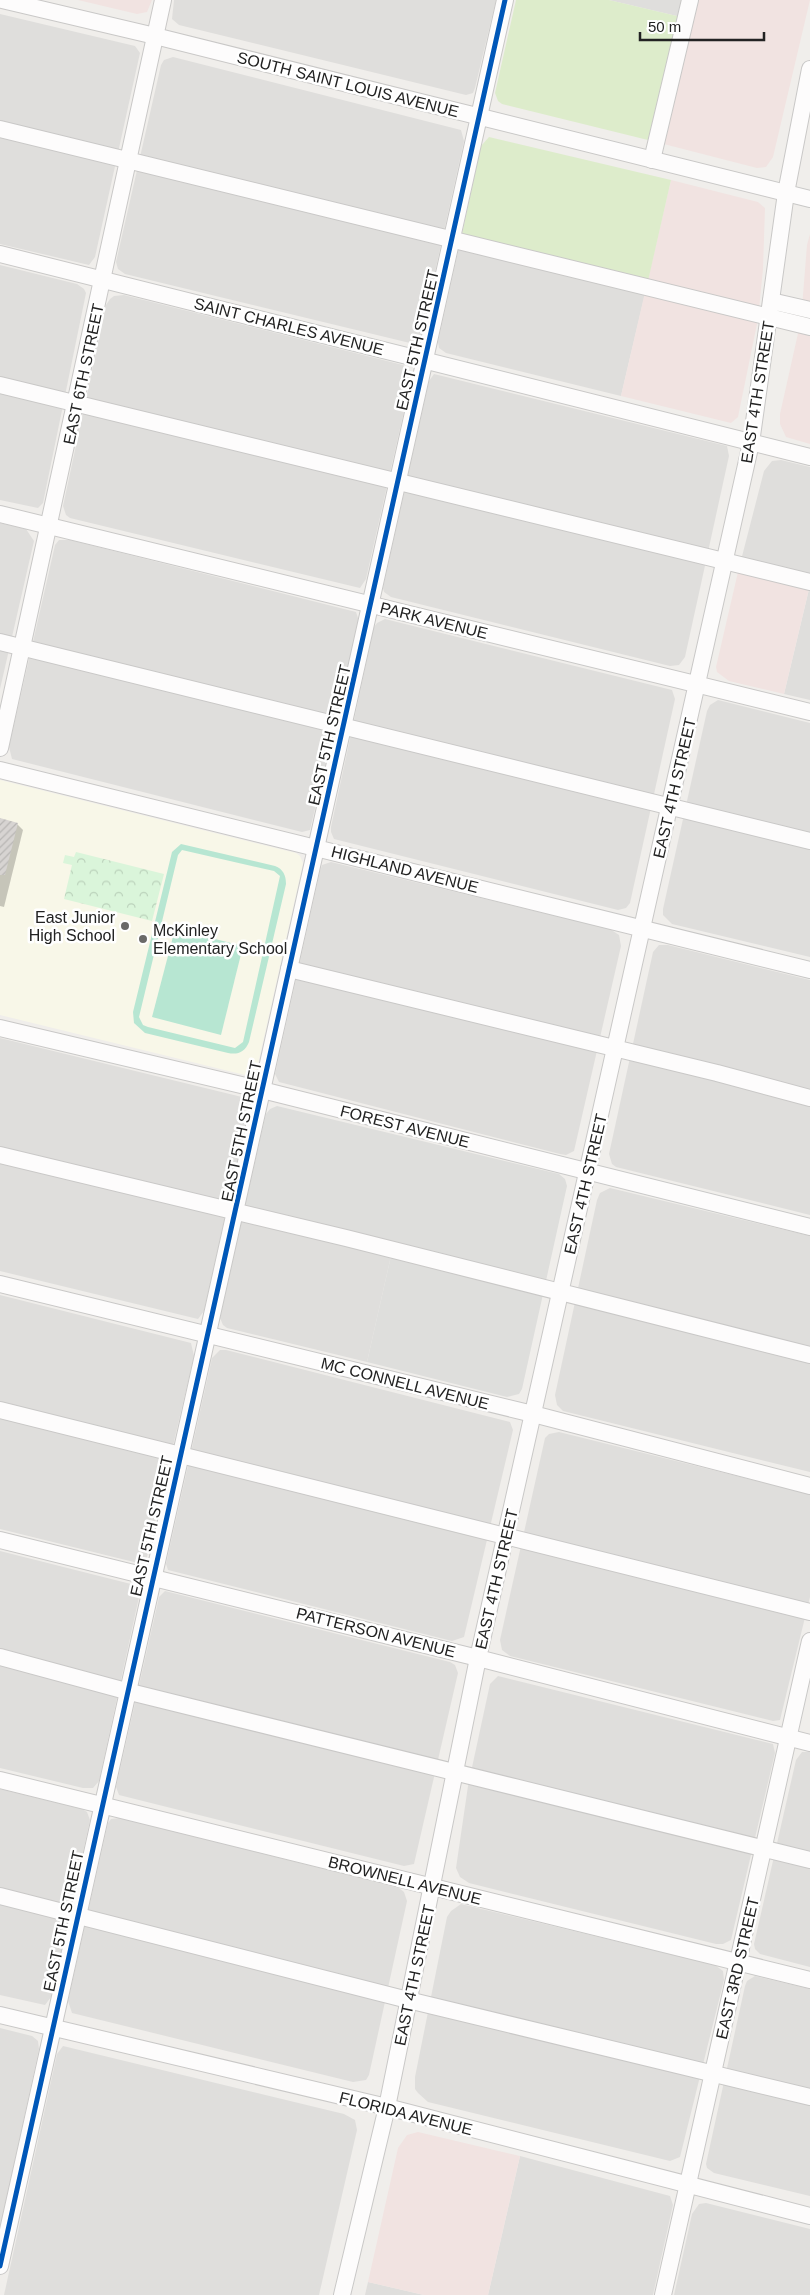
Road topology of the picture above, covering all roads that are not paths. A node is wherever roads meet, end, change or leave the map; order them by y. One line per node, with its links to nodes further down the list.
1 (164, 0): 6 (street, EAST 6TH STREET)
2 (505, 0): 9 (street, EAST 5TH STREET)
3 (690, 0): 12 (street)
4 (11, 1): 5 (street, SOUTH SAINT LOUIS AVENUE)
5 (65, 7): 6 (street, SOUTH SAINT LOUIS AVENUE)
6 (155, 36): 9 (street, SOUTH SAINT LOUIS AVENUE); 11 (street, EAST 6TH STREET)
7 (810, 69): 8 (street, EAST 4TH STREET)
8 (805, 114): 13 (street, EAST 4TH STREET)
9 (480, 117): 12 (street, SOUTH SAINT LOUIS AVENUE); 15 (street, EAST 5TH STREET)
10 (0, 129): 11 (street)
11 (129, 160): 15 (street); 17 (street, EAST 6TH STREET)
12 (652, 160): 13 (street, SOUTH SAINT LOUIS AVENUE)
13 (786, 193): 14 (street, SOUTH SAINT LOUIS AVENUE); 18 (street, EAST 4TH STREET)
14 (810, 199)
15 (453, 238): 18 (street); 21 (street, EAST 5TH STREET)
16 (0, 254): 17 (street, SAINT CHARLES AVENUE)
17 (103, 280): 21 (street, SAINT CHARLES AVENUE); 23 (street, EAST 6TH STREET)
18 (770, 309): 19 (street); 20 (street); 24 (street, EAST 4TH STREET)
19 (810, 310)
20 (810, 327)
21 (426, 361): 24 (street, SAINT CHARLES AVENUE); 26 (street, EAST 5TH STREET)
22 (0, 386): 23 (street)
23 (77, 404): 26 (street); 28 (street, EAST 6TH STREET)
24 (751, 442): 25 (street, SAINT CHARLES AVENUE); 29 (street, EAST 4TH STREET)
25 (810, 457)
26 (398, 482): 29 (street); 31 (street, EAST 5TH STREET)
27 (0, 514): 28 (street, PARK AVENUE)
28 (50, 525): 31 (street, PARK AVENUE); 33 (street, EAST 6TH STREET)
29 (725, 561): 30 (street); 34 (street, EAST 4TH STREET)
30 (810, 582)
31 (370, 604): 34 (street, PARK AVENUE); 36 (street, EAST 5TH STREET)
32 (0, 642): 33 (street)
33 (22, 647): 36 (street); 37 (street, EAST 6TH STREET)
34 (697, 684): 35 (street, PARK AVENUE); 39 (street, EAST 4TH STREET)
35 (810, 712)
36 (343, 727): 39 (street); 41 (street, EAST 5TH STREET)
37 (0, 748)
38 (0, 770): 41 (street, HIGHLAND AVENUE)
39 (669, 807): 40 (street); 42 (street, EAST 4TH STREET)
40 (810, 841)
41 (316, 847): 42 (street, HIGHLAND AVENUE); 43 (street, EAST 5TH STREET)
42 (642, 928): 44 (street, HIGHLAND AVENUE); 46 (street, EAST 4TH STREET)
43 (289, 969): 46 (street); 47 (street, EAST 5TH STREET)
44 (810, 970)
45 (0, 1028): 47 (street, FOREST AVENUE)
46 (615, 1049): 48 (street); 50 (street, EAST 4TH STREET)
47 (262, 1090): 50 (street, FOREST AVENUE); 51 (street, EAST 5TH STREET)
48 (810, 1098)
49 (0, 1155): 51 (street)
50 (588, 1171): 52 (street, FOREST AVENUE); 54 (street, EAST 4TH STREET)
51 (236, 1212): 54 (street); 55 (street, EAST 5TH STREET)
52 (810, 1227)
53 (0, 1284): 55 (street, MC CONNELL AVENUE)
54 (561, 1292): 56 (street); 58 (street, EAST 4TH STREET)
55 (208, 1335): 58 (street, MC CONNELL AVENUE); 59 (street, EAST 5TH STREET)
56 (810, 1355)
57 (0, 1410): 59 (street)
58 (533, 1414): 60 (street, MC CONNELL AVENUE); 61 (street, EAST 4TH STREET)
59 (180, 1456): 61 (street); 63 (street, EAST 5TH STREET)
60 (810, 1486)
61 (506, 1536): 64 (street); 67 (street, EAST 4TH STREET)
62 (0, 1540): 63 (street, PATTERSON AVENUE)
63 (152, 1577): 67 (street, PATTERSON AVENUE); 68 (street, EAST 5TH STREET)
64 (810, 1612)
65 (810, 1642): 69 (street, EAST 3RD STREET)
66 (0, 1657): 68 (street)
67 (478, 1658): 69 (street, PATTERSON AVENUE); 71 (street, EAST 4TH STREET)
68 (126, 1691): 71 (street); 73 (street, EAST 5TH STREET)
69 (788, 1737): 70 (street, PATTERSON AVENUE); 74 (street, EAST 3RD STREET)
70 (810, 1742)
71 (455, 1772): 74 (street); 76 (street, EAST 4TH STREET)
72 (0, 1780): 73 (street, BROWNELL AVENUE)
73 (101, 1806): 76 (street, BROWNELL AVENUE); 78 (street, EAST 5TH STREET)
74 (764, 1847): 75 (street); 79 (street, EAST 3RD STREET)
75 (810, 1860)
76 (432, 1886): 79 (street, BROWNELL AVENUE); 81 (street, EAST 4TH STREET)
77 (0, 1896): 78 (street)
78 (77, 1916): 81 (street); 83 (street, EAST 5TH STREET)
79 (738, 1963): 80 (street, BROWNELL AVENUE); 84 (street, EAST 3RD STREET)
80 (810, 1980)
81 (408, 2000): 84 (street); 86 (street, EAST 4TH STREET)
82 (0, 2014): 83 (street, FLORIDA AVENUE)
83 (53, 2028): 86 (street, FLORIDA AVENUE); 89 (street, EAST 5TH STREET)
84 (713, 2072): 85 (street); 87 (street, EAST 3RD STREET)
85 (810, 2097)
86 (387, 2107): 87 (street, FLORIDA AVENUE); 90 (street, EAST 4TH STREET)
87 (688, 2185): 88 (street, FLORIDA AVENUE); 91 (street, EAST 3RD STREET)
88 (810, 2216)
89 (0, 2266)
90 (342, 2295)
91 (663, 2295)

